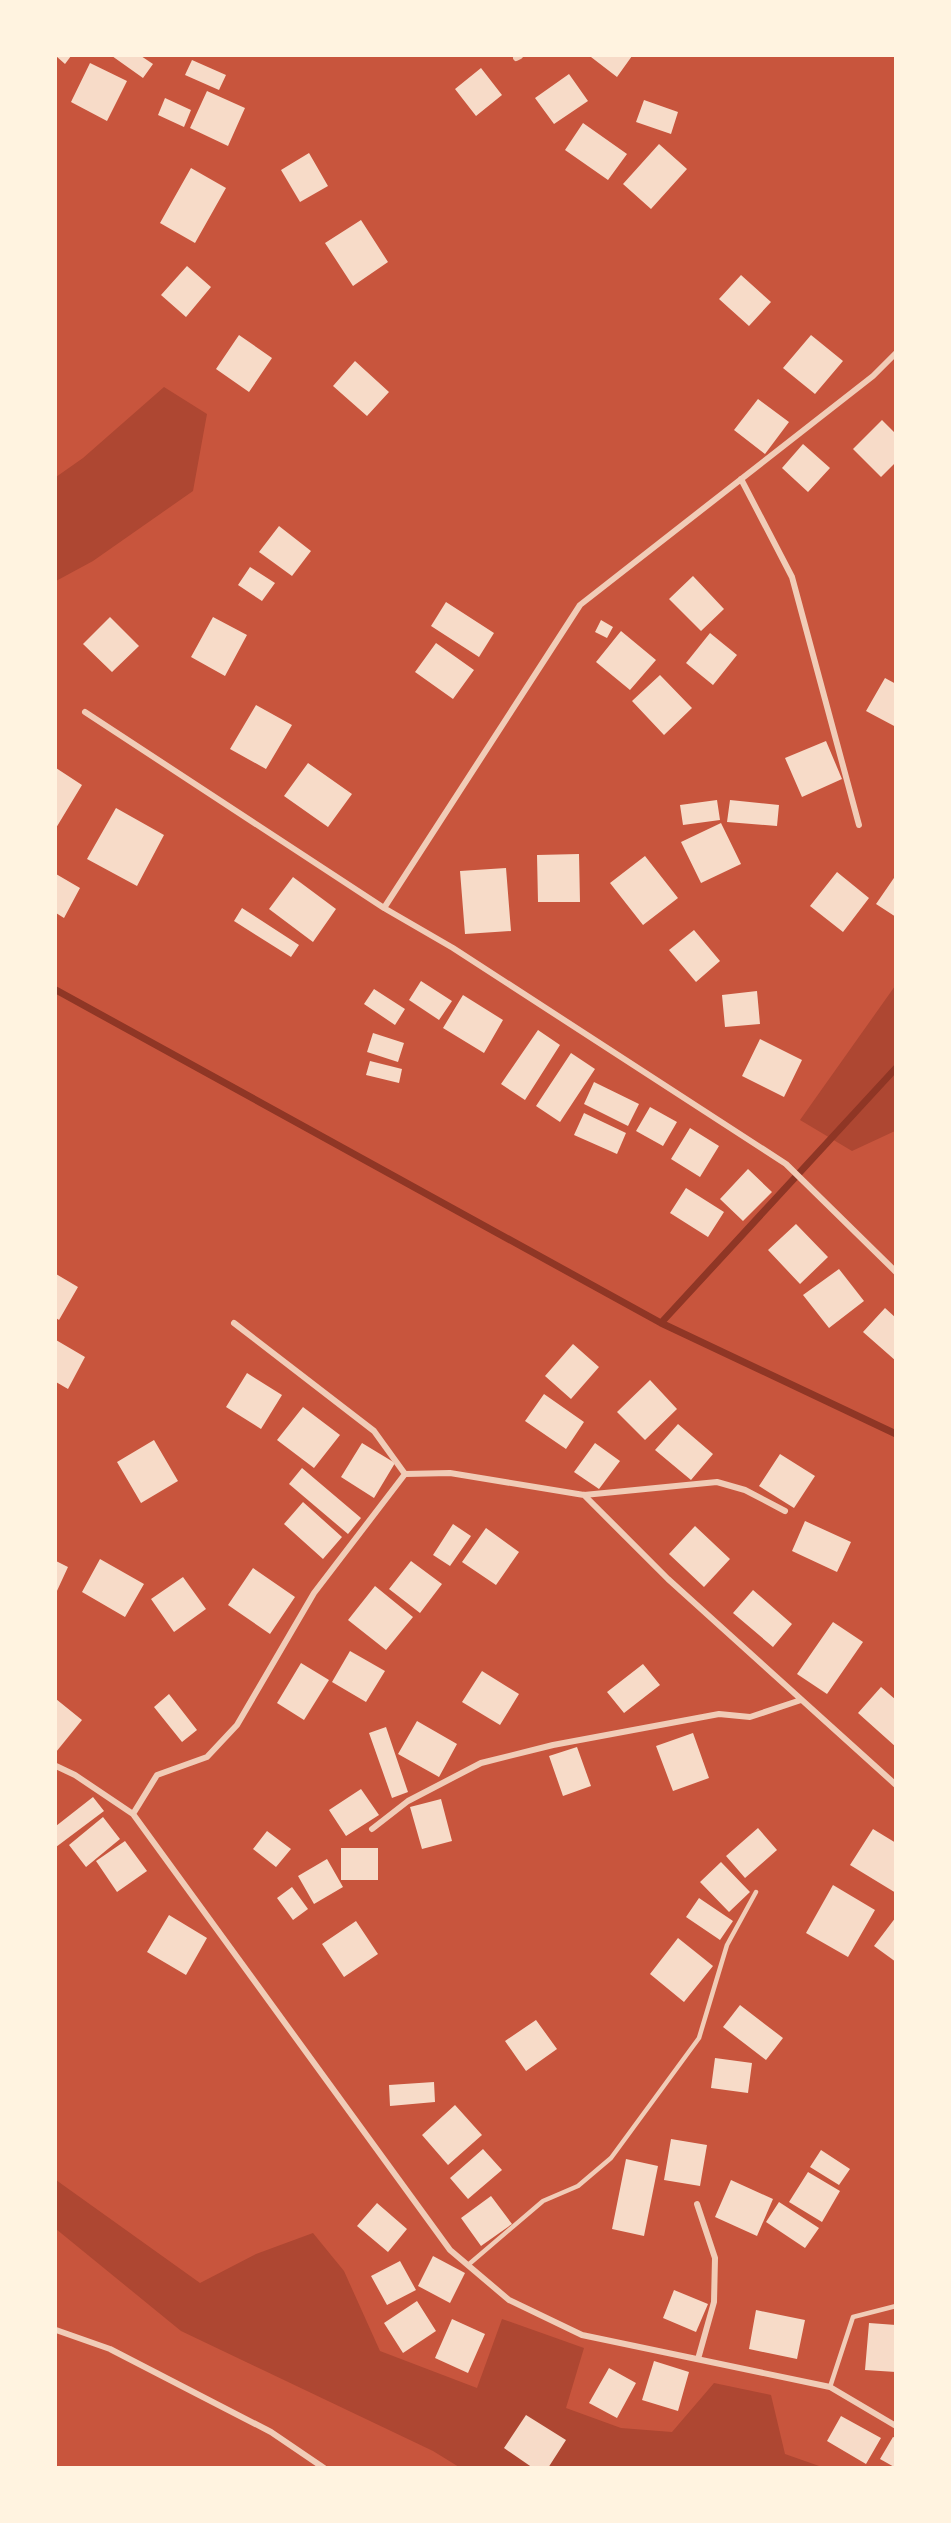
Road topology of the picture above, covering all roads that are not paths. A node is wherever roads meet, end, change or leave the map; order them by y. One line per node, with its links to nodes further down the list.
1 (896, 352): 2 (street)
2 (741, 479): 4 (street); 5 (street)
3 (85, 712): 5 (street)
4 (859, 825)
5 (384, 908): 6 (street)
6 (896, 1272)
7 (234, 1323): 8 (street)
8 (405, 1474): 9 (street); 14 (street)
9 (584, 1496): 10 (street); 11 (street)
10 (784, 1511)
11 (801, 1700): 13 (street); 15 (street)
12 (56, 1766): 14 (street)
13 (896, 1785)
14 (133, 1814): 18 (street)
15 (372, 1829)
16 (756, 1892): 18 (lane)
17 (697, 2204): 21 (street)
18 (468, 2265): 21 (street)
19 (896, 2306): 22 (lane)
20 (56, 2330): 24 (street)
21 (699, 2359): 22 (street)
22 (830, 2387): 23 (street)
23 (896, 2426)
24 (324, 2468)

